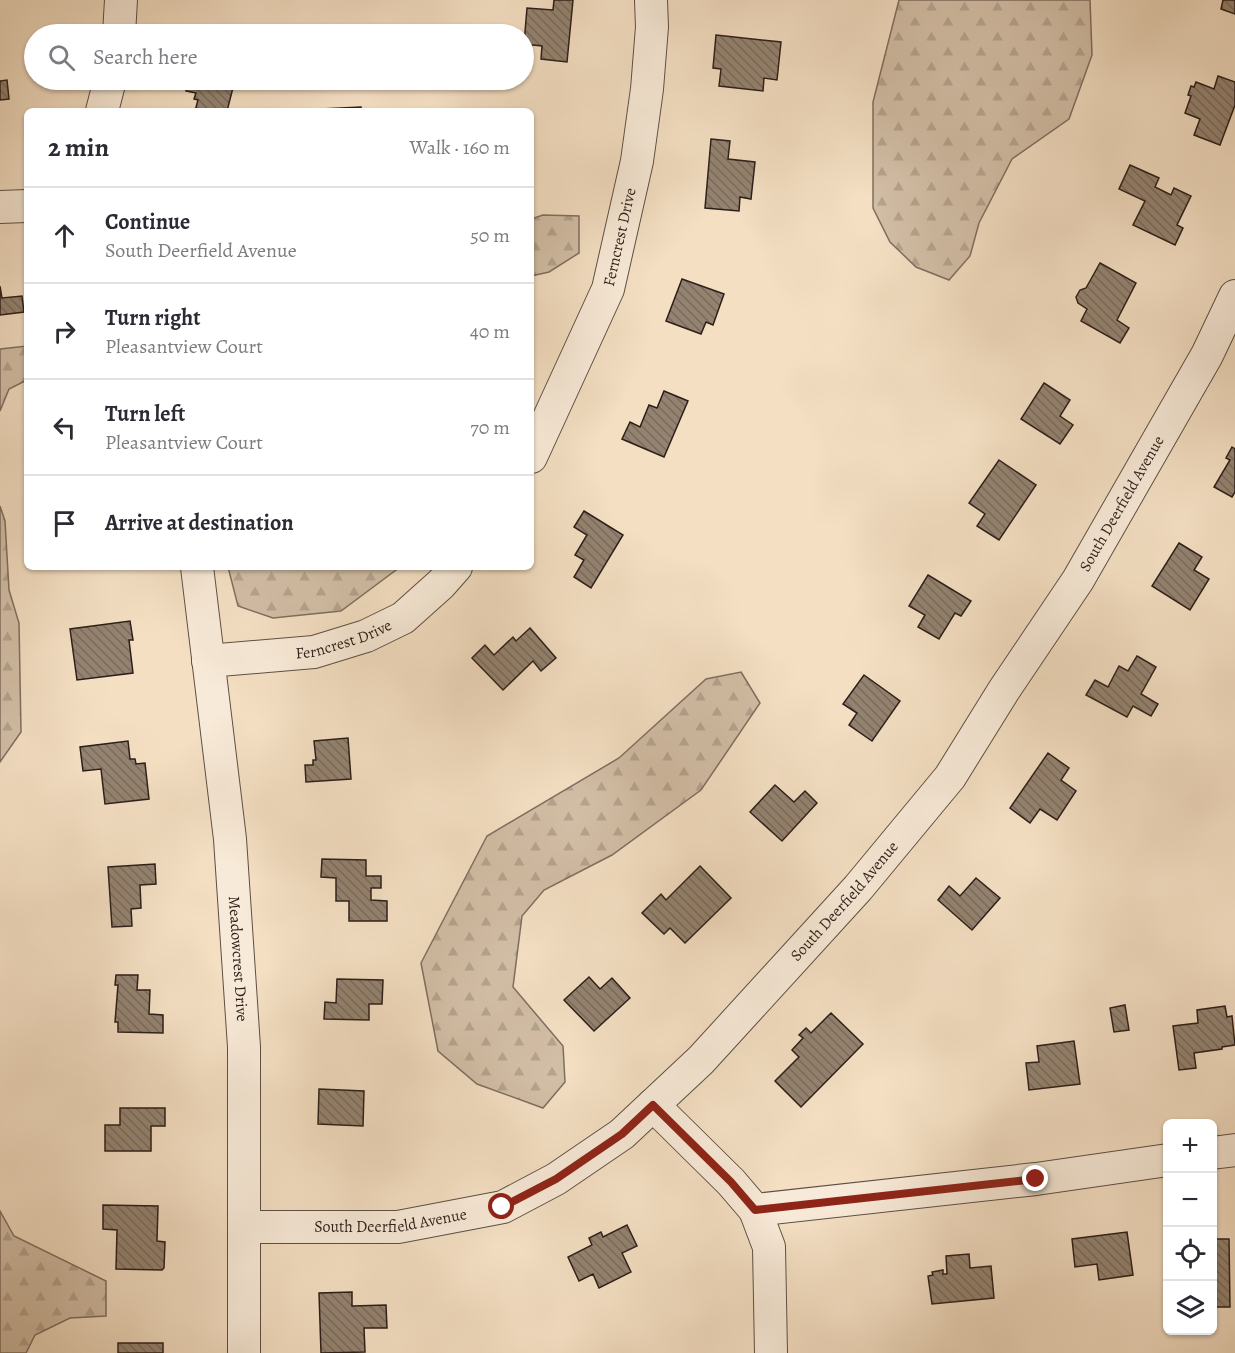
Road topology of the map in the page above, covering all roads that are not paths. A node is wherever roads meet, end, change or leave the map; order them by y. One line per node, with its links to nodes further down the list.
1 (120, 0): 3 (street)
2 (651, 0): 9 (street, Ferncrest Drive)
3 (119, 24)
4 (107, 90): 5 (street)
5 (103, 108)
6 (24, 206): 7 (street)
7 (0, 207)
8 (1235, 296): 13 (street, South Deerfield Avenue)
9 (534, 450)
10 (197, 570): 12 (street, Meadowcrest Drive)
11 (453, 570): 12 (street, Ferncrest Drive)
12 (208, 661): 18 (street, Meadowcrest Drive)
13 (653, 1105): 17 (street); 18 (street, South Deerfield Avenue)
14 (1235, 1150): 15 (street)
15 (1217, 1152)
16 (1163, 1161): 17 (street)
17 (755, 1210): 20 (street)
18 (244, 1227): 19 (street, Meadowcrest Drive)
19 (244, 1353)
20 (771, 1353)

